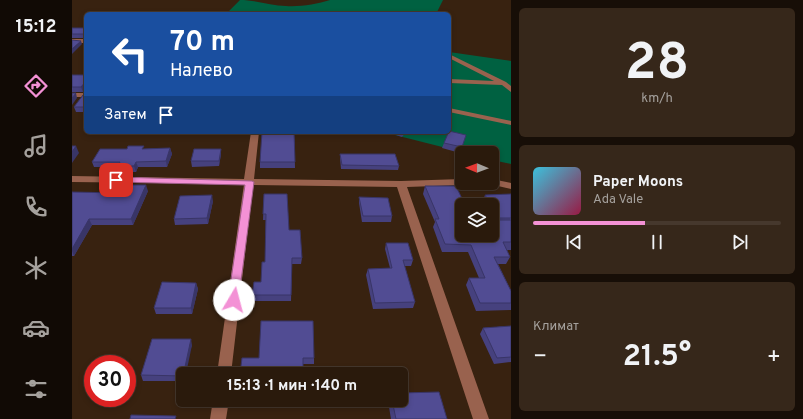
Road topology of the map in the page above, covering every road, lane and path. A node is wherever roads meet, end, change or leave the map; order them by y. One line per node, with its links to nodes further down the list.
1 (72, 41): 2 (street)
2 (84, 41)
3 (451, 57): 5 (street)
4 (451, 81): 5 (street)
5 (504, 83): 6 (street)
6 (511, 90)
7 (84, 94): 8 (street)
8 (72, 95)
9 (451, 110): 10 (street)
10 (511, 123)
11 (255, 134): 13 (street)
12 (72, 179): 13 (street)
13 (249, 182): 16 (street); 18 (street)
14 (455, 182): 16 (street)
15 (499, 183): 17 (street)
16 (401, 184): 21 (street)
17 (511, 186)
18 (225, 367)
19 (220, 407): 20 (street)
20 (218, 419)
21 (481, 419)

